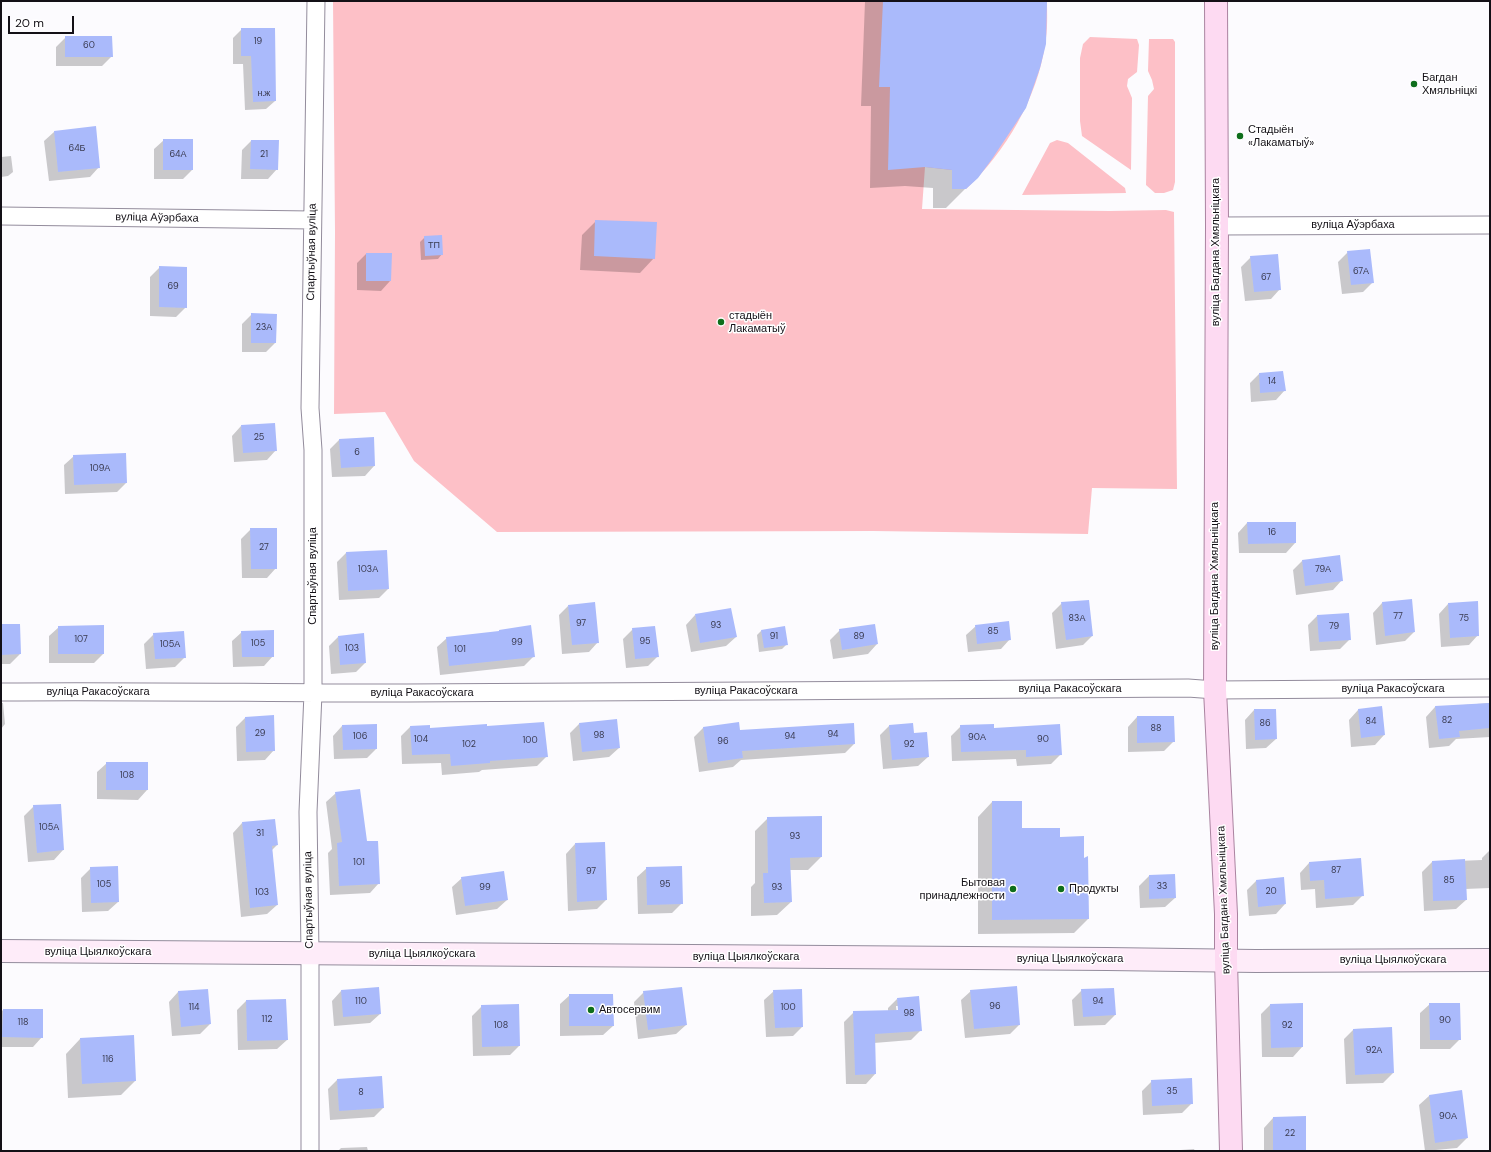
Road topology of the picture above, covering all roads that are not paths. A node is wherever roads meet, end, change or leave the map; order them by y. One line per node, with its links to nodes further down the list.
1 (316, 1): 4 (street, Спартыўная вуліца)
2 (1216, 1): 6 (main road, вуліца Багдана Хмяльніцкага)
3 (1, 216): 4 (street, вуліца Аўэрбаха)
4 (312, 220): 10 (street, Спартыўная вуліца)
5 (1490, 225): 6 (street, вуліца Аўэрбаха)
6 (1217, 226): 8 (main road, вуліца Багдана Хмяльніцкага)
7 (1490, 688): 8 (street, вуліца Ракасоўскага)
8 (1215, 690): 10 (street, вуліца Ракасоўскага); 14 (main road, вуліца Багдана Хмяльніцкага)
9 (1, 692): 10 (street, вуліца Ракасоўскага)
10 (313, 693): 12 (street, Спартыўная вуліца)
11 (1, 951): 12 (street, вуліца Цыялкоўскага)
12 (310, 954): 14 (street, вуліца Цыялкоўскага); 15 (street, Спартыўная вуліца)
13 (1490, 960): 14 (street, вуліца Цыялкоўскага)
14 (1226, 961): 16 (main road, вуліца Багдана Хмяльніцкага)
15 (310, 1151)
16 (1231, 1151)

